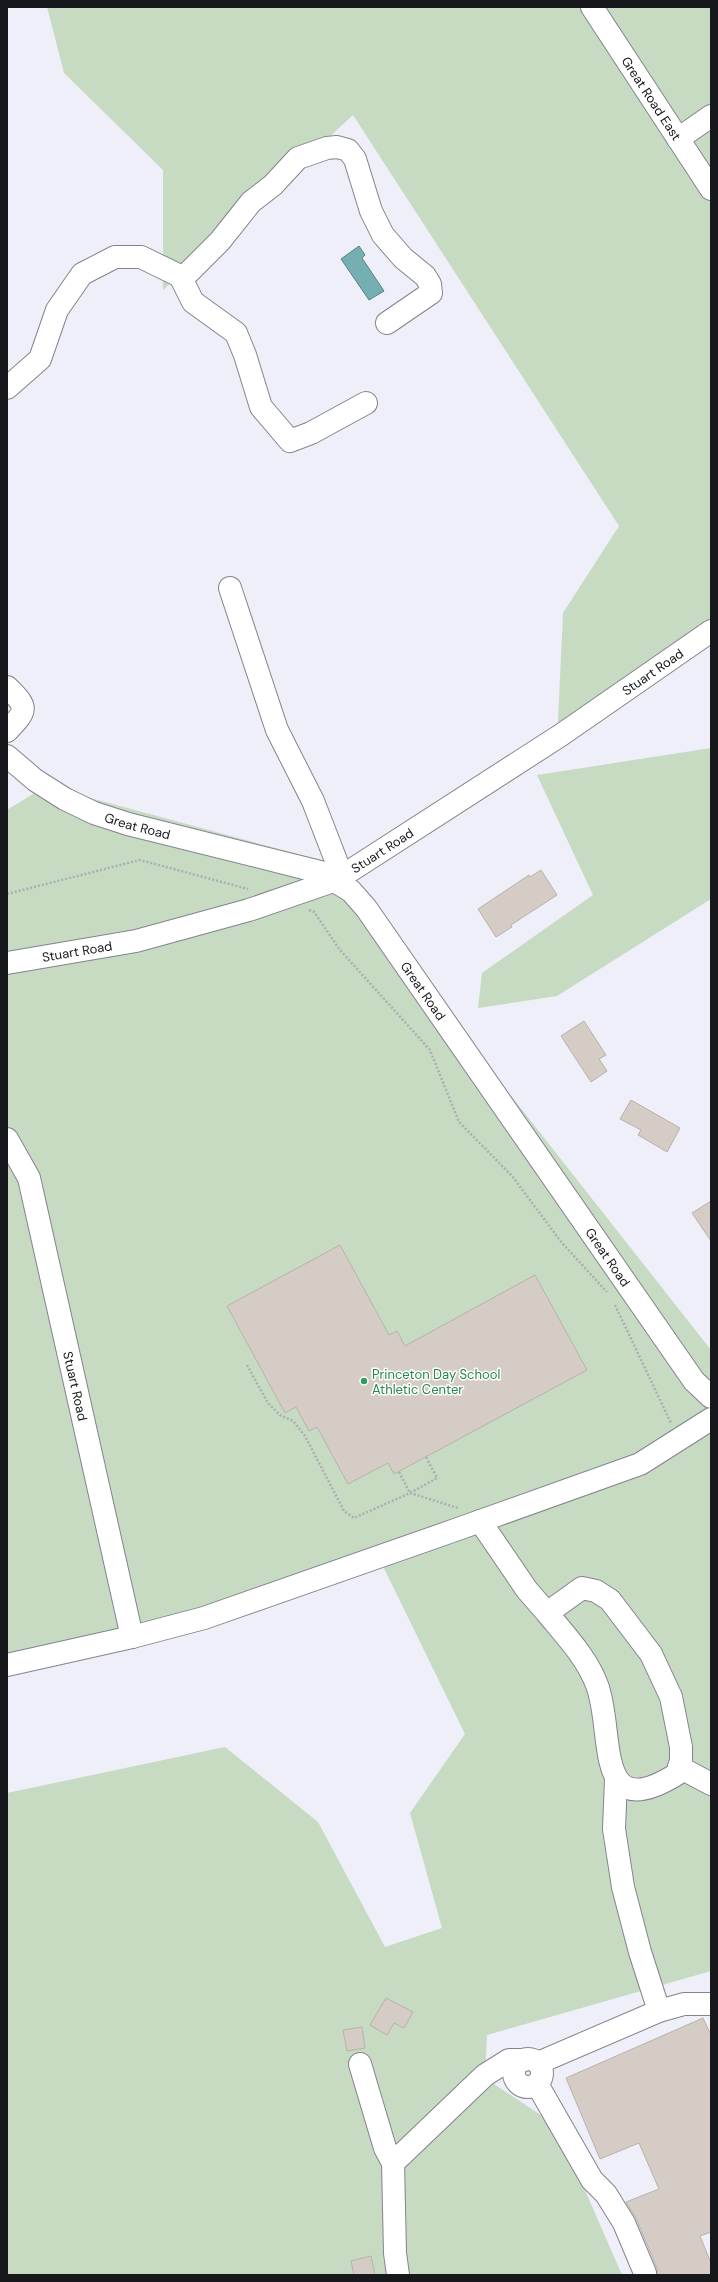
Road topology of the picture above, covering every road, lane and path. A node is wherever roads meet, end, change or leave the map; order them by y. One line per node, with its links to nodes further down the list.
1 (592, 7): 3 (street, Great Road East)
2 (711, 116): 3 (street)
3 (678, 139): 4 (street, Great Road East)
4 (711, 189)
5 (182, 279): 6 (street); 7 (street); 8 (street)
6 (387, 323)
7 (7, 388)
8 (366, 403)
9 (230, 588): 14 (street)
10 (711, 630): 14 (street, Stuart Road)
11 (7, 687): 12 (street)
12 (7, 731)
13 (7, 756): 14 (street, Great Road)
14 (339, 878): 16 (street, Stuart Road); 21 (street, Great Road)
15 (7, 894): 16 (path)
16 (278, 900): 18 (street, Stuart Road)
17 (307, 910): 23 (path)
18 (7, 963)
19 (7, 1139): 29 (street, Stuart Road)
20 (247, 1365): 26 (path)
21 (711, 1396)
22 (711, 1419): 23 (street)
23 (685, 1435): 27 (street)
24 (426, 1457): 26 (path)
25 (399, 1472): 26 (path)
26 (410, 1493): 27 (path)
27 (480, 1521): 28 (street); 29 (street)
28 (548, 1613): 31 (street); 32 (street)
29 (132, 1637): 30 (street)
30 (7, 1665)
31 (679, 1767): 32 (street); 33 (street)
32 (616, 1779): 35 (street)
33 (711, 1784)
34 (711, 2004): 35 (street)
35 (659, 2011): 36 (street)
36 (531, 2062): 38 (street); 39 (street)
37 (360, 2064): 38 (street)
38 (393, 2163): 40 (street)
39 (645, 2273)
40 (398, 2275)

